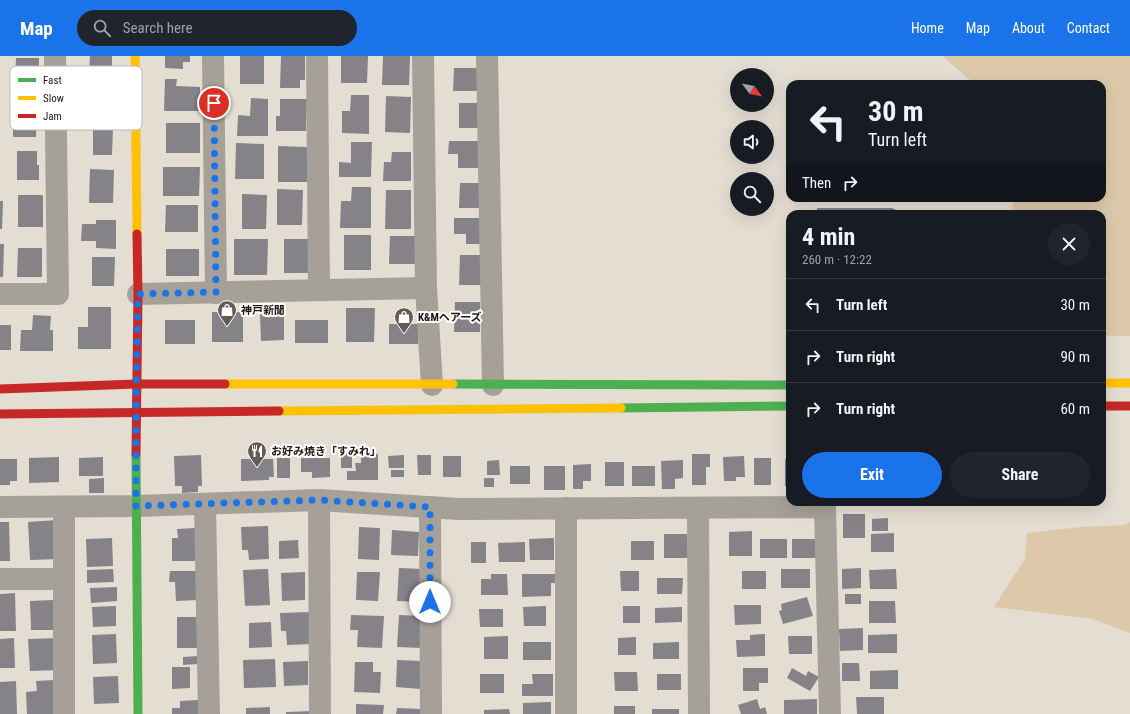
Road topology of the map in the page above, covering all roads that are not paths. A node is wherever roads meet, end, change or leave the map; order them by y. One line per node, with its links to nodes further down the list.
1 (55, 56): 7 (street)
2 (135, 56): 8 (street)
3 (213, 56): 13 (street)
4 (316, 56): 12 (street)
5 (423, 56): 11 (street)
6 (487, 56): 20 (street)
7 (55, 66)
8 (135, 66)
9 (56, 130): 14 (street)
10 (136, 130): 15 (street)
11 (426, 288): 12 (street); 19 (street)
12 (319, 290): 13 (street)
13 (216, 292): 15 (street)
14 (0, 294)
15 (138, 294): 18 (street)
16 (1106, 383): 17 (street)
17 (1130, 383)
18 (136, 384): 19 (street); 22 (street); 26 (street)
19 (432, 385): 20 (street)
20 (493, 385): 21 (street)
21 (786, 385)
22 (0, 389)
23 (786, 406): 26 (street)
24 (1106, 406): 25 (street)
25 (1130, 406)
26 (136, 413): 27 (street); 31 (street)
27 (0, 414)
28 (319, 500): 29 (street); 33 (street); 41 (street)
29 (205, 504): 31 (street); 40 (street)
30 (64, 506): 31 (street); 32 (street); 37 (street)
31 (136, 506): 39 (street)
32 (0, 507)
33 (430, 507): 34 (street); 42 (street)
34 (566, 508): 35 (street); 43 (street)
35 (698, 508): 44 (street); 45 (street)
36 (0, 579): 37 (street)
37 (64, 579): 38 (street)
38 (64, 714)
39 (138, 714)
40 (209, 714)
41 (320, 714)
42 (431, 714)
43 (566, 714)
44 (699, 714)
45 (830, 714)

